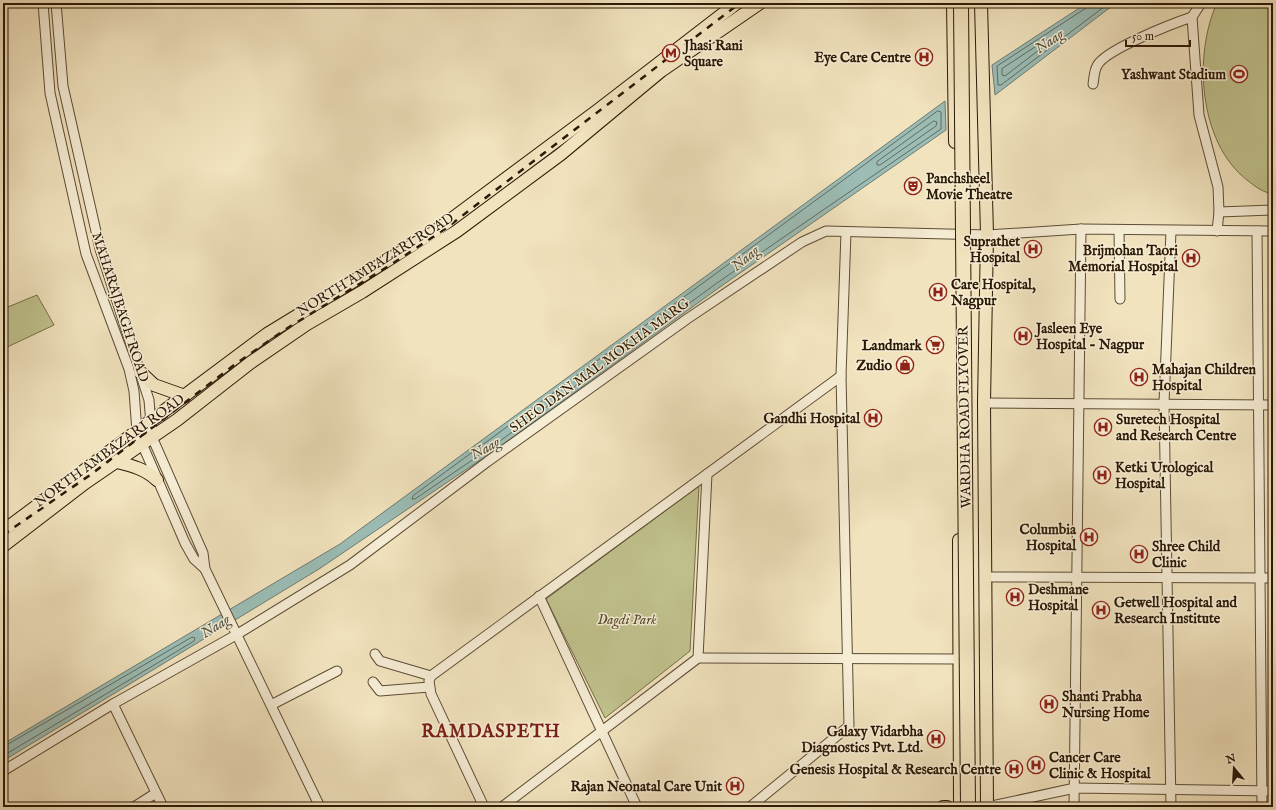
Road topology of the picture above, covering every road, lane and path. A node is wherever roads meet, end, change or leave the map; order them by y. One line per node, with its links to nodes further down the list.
1 (43, 3): 33 (street, MAHARAJBAGH ROAD)
2 (56, 3): 24 (street, MAHARAJBAGH ROAD)
3 (737, 3): 26 (main road, NORTH AMBAZARI ROAD)
4 (760, 3): 34 (main road, NORTH AMBAZARI ROAD)
5 (953, 3): 21 (main road)
6 (961, 3): 76 (highway, WARDHA ROAD FLYOVER, bridge)
7 (970, 3): 77 (highway, WARDHA ROAD FLYOVER)
8 (981, 3): 22 (main road)
9 (1201, 3): 10 (street)
10 (1192, 17): 11 (street); 13 (street)
11 (1093, 84)
12 (1273, 210): 13 (street)
13 (1220, 212): 17 (street)
14 (1081, 229): 15 (street, SHEO DAN MAL MOKHA MARG); 22 (street, SHEO DAN MAL MOKHA MARG); 28 (street)
15 (1119, 230): 16 (street, SHEO DAN MAL MOKHA MARG); 23 (street)
16 (1171, 231): 17 (street, SHEO DAN MAL MOKHA MARG); 29 (street)
17 (1217, 231): 18 (street, SHEO DAN MAL MOKHA MARG)
18 (1257, 231): 20 (street, SHEO DAN MAL MOKHA MARG); 30 (street)
19 (846, 232): 21 (street, SHEO DAN MAL MOKHA MARG); 25 (street); 48 (street, SHEO DAN MAL MOKHA MARG)
20 (1273, 232)
21 (957, 234): 22 (street, SHEO DAN MAL MOKHA MARG); 52 (main road)
22 (987, 235): 27 (main road)
23 (1120, 299)
24 (140, 372): 26 (main road); 32 (street, MAHARAJBAGH ROAD)
25 (841, 376): 37 (street); 51 (street)
26 (184, 396): 32 (main road, NORTH AMBAZARI ROAD)
27 (984, 403): 28 (street); 44 (main road)
28 (1078, 403): 29 (street); 42 (street)
29 (1164, 403): 30 (street); 43 (street)
30 (1260, 405): 31 (street); 45 (street)
31 (1273, 405)
32 (150, 422): 33 (main road, NORTH AMBAZARI ROAD); 34 (street, MAHARAJBAGH ROAD)
33 (137, 432): 35 (street, MAHARAJBAGH ROAD); 39 (main road, NORTH AMBAZARI ROAD)
34 (152, 437): 35 (main road, NORTH AMBAZARI ROAD); 41 (street, MAHARAJBAGH ROAD)
35 (141, 444): 36 (main road, NORTH AMBAZARI ROAD); 38 (street, MAHARAJBAGH ROAD)
36 (117, 462): 38 (main road); 40 (main road, NORTH AMBAZARI ROAD)
37 (707, 474): 47 (street); 50 (street)
38 (157, 480): 41 (street, MAHARAJBAGH ROAD)
39 (3, 531)
40 (3, 546)
41 (205, 569): 48 (street)
42 (1078, 576): 43 (street); 44 (street); 61 (street)
43 (1168, 576): 45 (street); 62 (street)
44 (986, 577): 78 (main road)
45 (1259, 578): 46 (street); 63 (street)
46 (1273, 578)
47 (539, 596): 54 (street); 59 (street)
48 (236, 635): 57 (street, SHEO DAN MAL MOKHA MARG); 58 (street)
49 (375, 654): 54 (street)
50 (698, 658): 51 (street); 59 (street)
51 (847, 659): 52 (street); 72 (street)
52 (959, 659): 75 (main road)
53 (337, 671): 58 (street)
54 (431, 676): 56 (street)
55 (373, 682): 56 (street)
56 (429, 687): 69 (street)
57 (114, 704): 60 (street, SHEO DAN MAL MOKHA MARG); 65 (street)
58 (270, 705): 68 (street)
59 (601, 731): 70 (street); 71 (street)
60 (3, 771)
61 (1075, 788): 62 (street); 78 (street); 79 (street)
62 (1171, 789): 63 (street); 80 (street)
63 (1262, 791): 64 (street); 81 (street)
64 (1273, 791)
65 (156, 793): 66 (street); 67 (street)
66 (134, 807)
67 (163, 807)
68 (320, 807)
69 (484, 807)
70 (502, 807)
71 (637, 807)
72 (750, 807)
73 (943, 807): 74 (main road)
74 (947, 807)
75 (960, 807)
76 (968, 807)
77 (976, 807): 78 (main road)
78 (987, 807)
79 (1074, 807)
80 (1170, 807)
81 (1262, 807)

